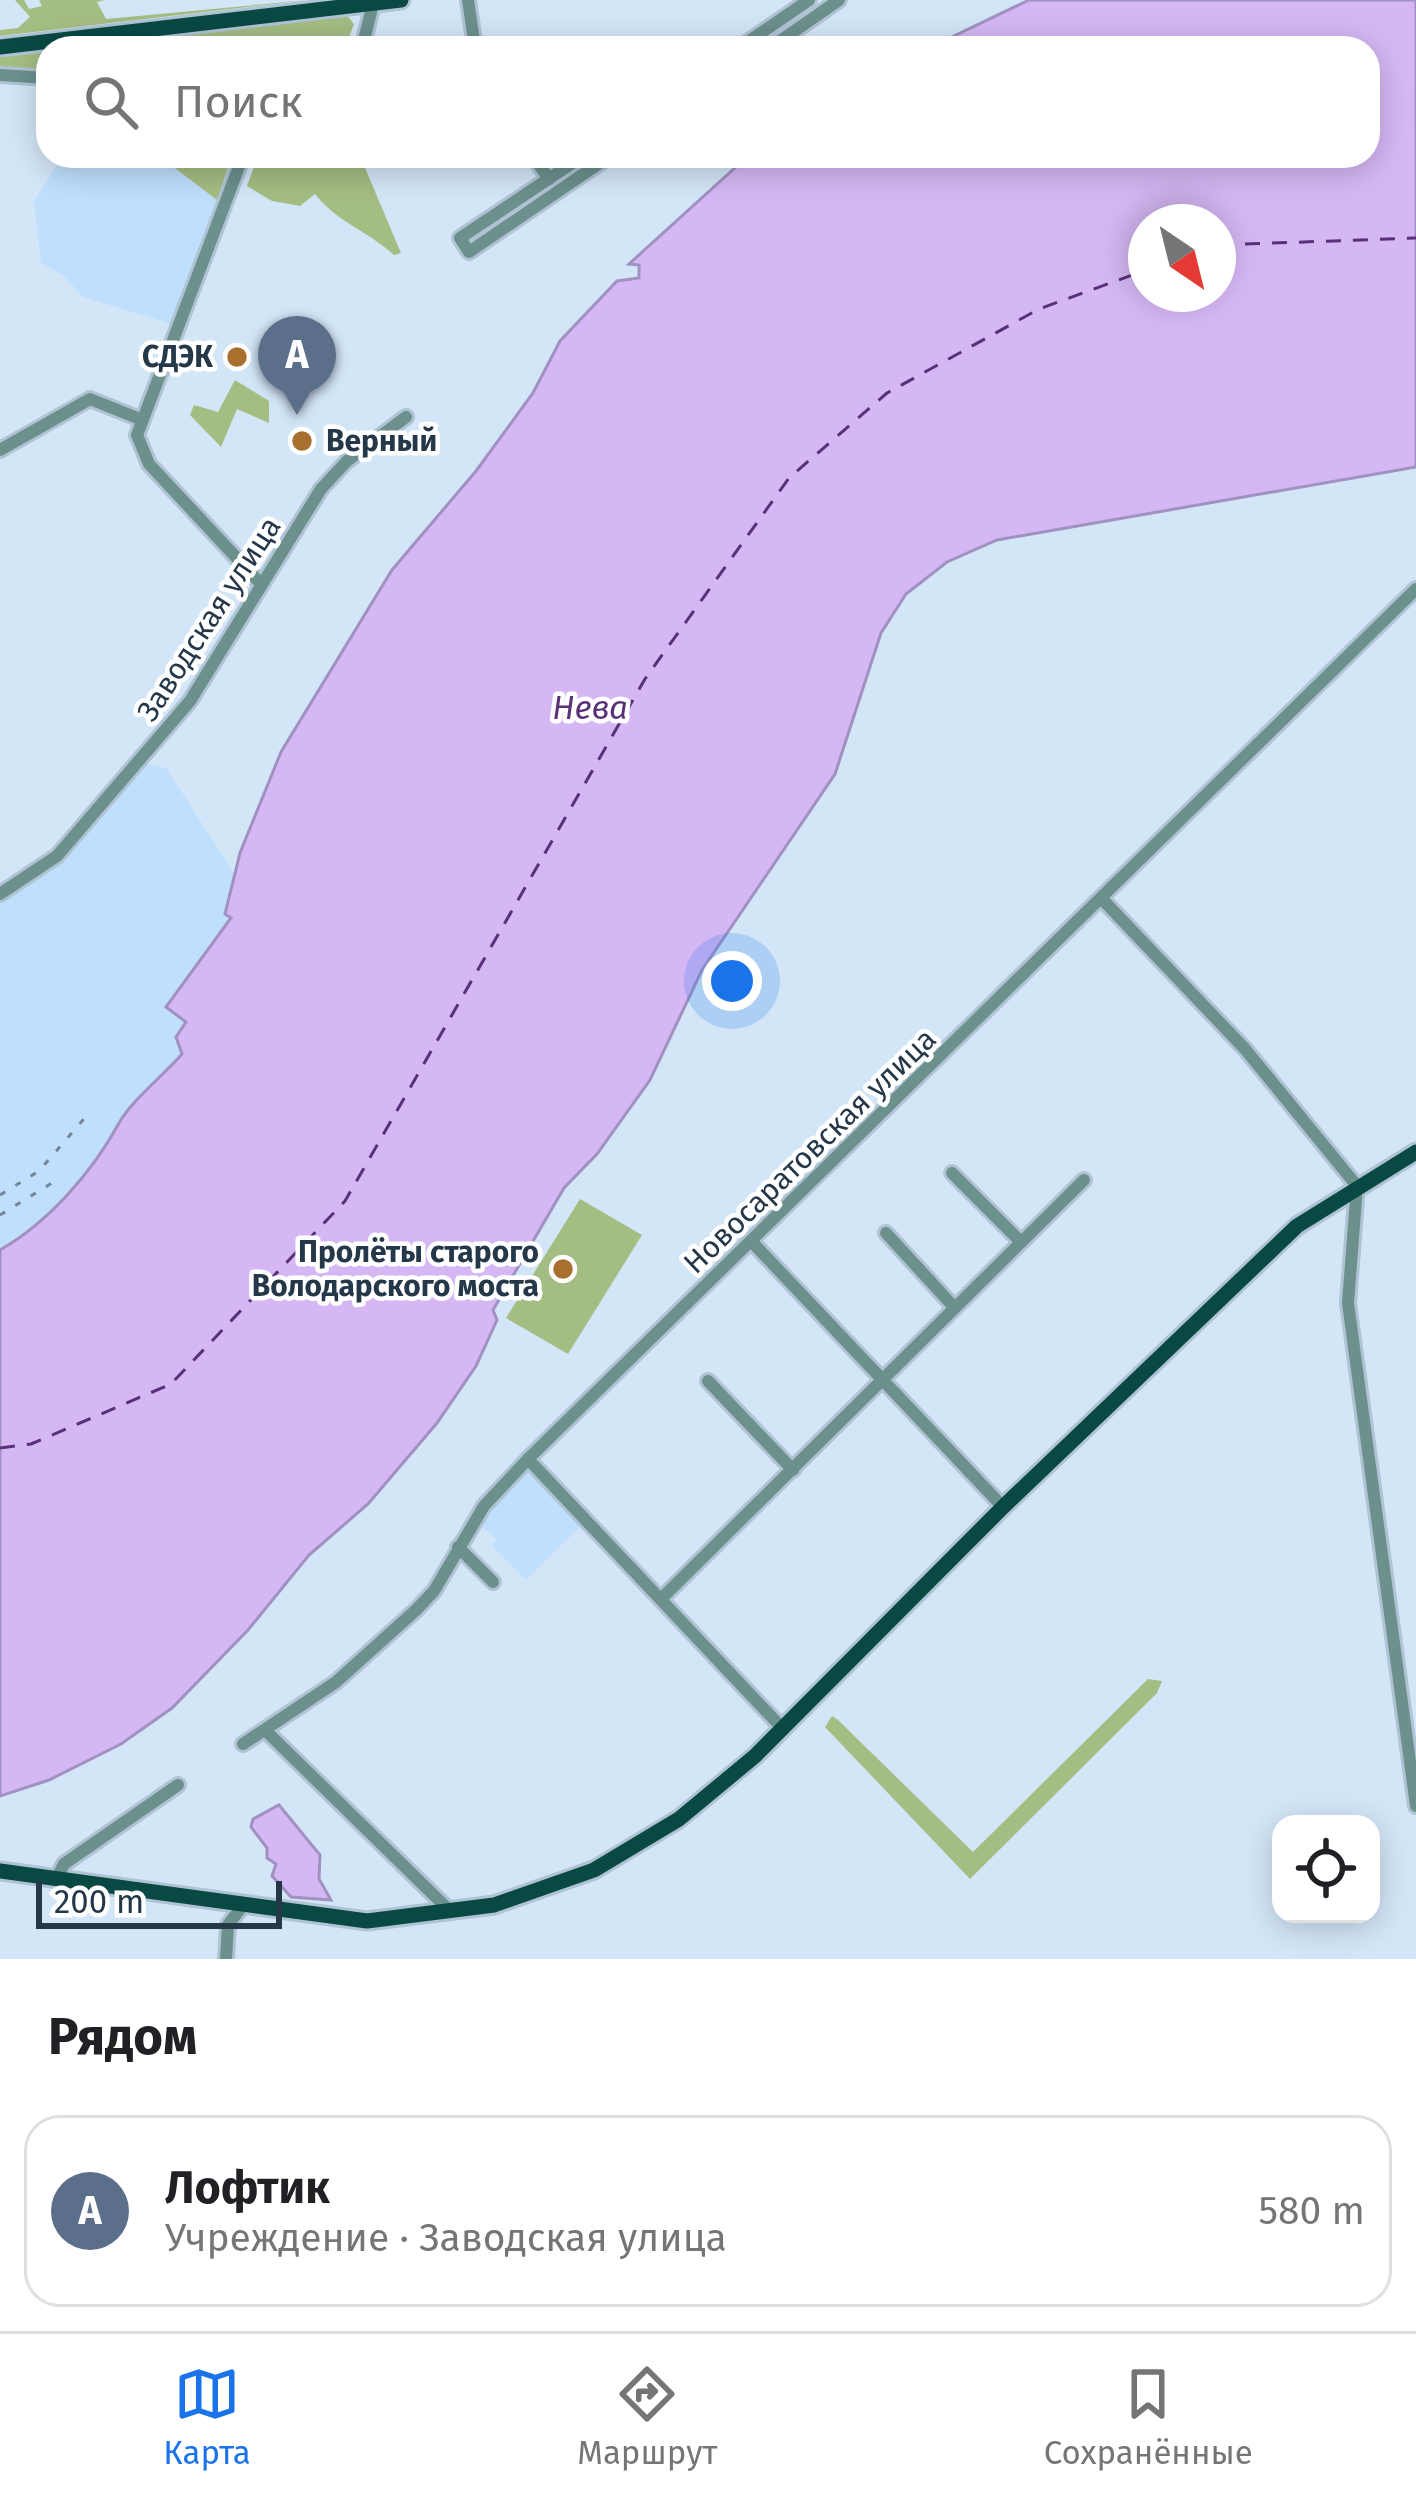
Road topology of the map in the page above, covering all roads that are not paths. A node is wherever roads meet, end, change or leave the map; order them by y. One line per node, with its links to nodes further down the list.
1 (400, 0): 6 (main road)
2 (468, 0): 9 (street)
3 (809, 0): 10 (street)
4 (839, 0): 11 (street)
5 (353, 3): 6 (main road); 7 (main road)
6 (373, 4): 8 (street)
7 (88, 36)
8 (365, 36)
9 (473, 36)
10 (756, 36)
11 (787, 36)
12 (36, 43): 13 (main road)
13 (0, 47)
14 (0, 75): 15 (street)
15 (36, 77)
16 (238, 168): 22 (street)
17 (541, 168): 20 (street)
18 (565, 168): 20 (street)
19 (592, 168): 20 (street)
20 (549, 179)
21 (406, 418): 24 (street, Заводская улица)
22 (140, 419): 23 (street); 24 (street)
23 (0, 450)
24 (261, 584): 26 (street, Заводская улица)
25 (1416, 590): 27 (street, Новосаратовская улица)
26 (0, 894)
27 (1102, 899): 31 (street); 34 (street, Новосаратовская улица)
28 (1416, 1151): 31 (main road)
29 (952, 1173): 33 (street)
30 (1084, 1180): 33 (street)
31 (1357, 1186): 40 (main road); 48 (street)
32 (886, 1234): 35 (street)
33 (1020, 1241): 35 (street)
34 (752, 1242): 36 (street); 38 (street, Новосаратовская улица)
35 (953, 1306): 36 (street)
36 (883, 1380): 39 (street); 40 (street)
37 (708, 1381): 39 (street)
38 (528, 1459): 41 (street, Новосаратовская улица); 43 (street)
39 (793, 1469): 43 (street)
40 (1003, 1507): 44 (main road)
41 (458, 1547): 42 (street); 45 (street, Новосаратовская улица)
42 (493, 1582)
43 (661, 1599): 44 (street)
44 (782, 1728): 52 (main road)
45 (267, 1732): 46 (street, Новосаратовская улица); 52 (street)
46 (243, 1744)
47 (178, 1785): 50 (street)
48 (1416, 1806)
49 (0, 1871): 50 (main road)
50 (56, 1880): 51 (main road)
51 (241, 1908): 52 (main road); 53 (street)
52 (452, 1913)
53 (226, 1959)

